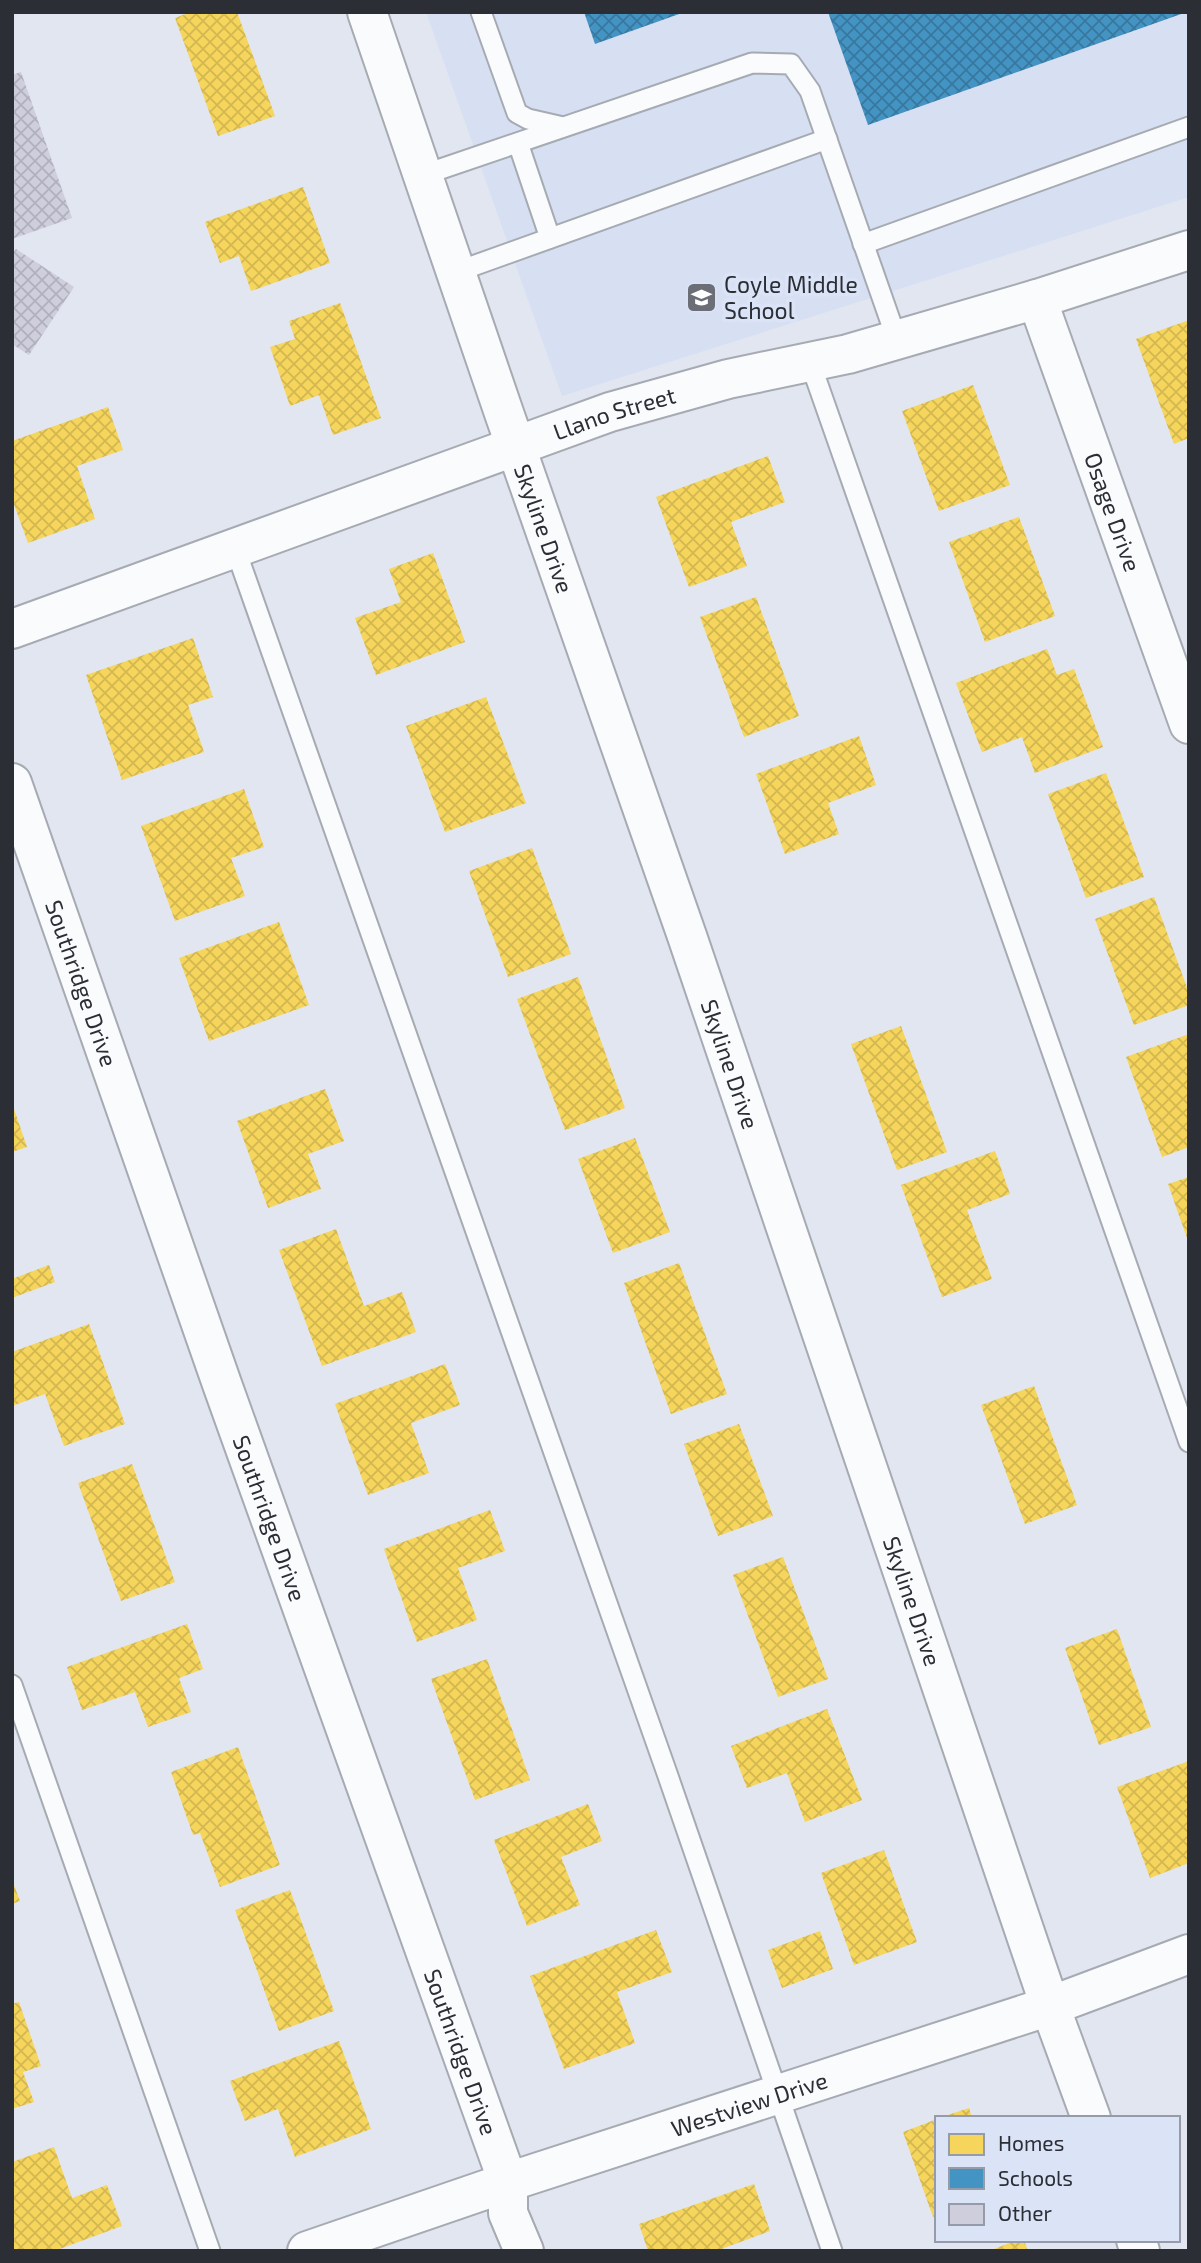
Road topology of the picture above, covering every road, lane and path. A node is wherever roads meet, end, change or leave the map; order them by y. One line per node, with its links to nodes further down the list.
1 (367, 12): 7 (street, Skyline Drive)
2 (481, 12): 3 (lane)
3 (564, 127): 5 (lane); 6 (lane)
4 (1189, 127): 9 (lane)
5 (827, 139): 8 (lane); 9 (lane)
6 (518, 143): 7 (lane); 8 (lane)
7 (423, 175): 11 (street, Skyline Drive)
8 (550, 238): 11 (lane)
9 (863, 244): 13 (lane)
10 (1189, 250): 12 (street, Llano Street)
11 (456, 272): 15 (street, Skyline Drive)
12 (1037, 299): 13 (street, Llano Street); 18 (street, Osage Drive)
13 (897, 340): 14 (street, Llano Street)
14 (810, 362): 15 (street, Llano Street); 20 (lane)
15 (515, 446): 16 (street, Llano Street); 23 (street, Skyline Drive)
16 (235, 548): 17 (street, Llano Street); 24 (lane)
17 (12, 629)
18 (1189, 724)
19 (12, 783): 26 (street, Southridge Drive)
20 (1189, 1443)
21 (12, 1685): 27 (lane)
22 (1189, 1954): 23 (street, Westview Drive)
23 (1050, 2006): 24 (street, Westview Drive); 25 (street, Skyline Drive)
24 (778, 2096): 26 (street, Westview Drive); 30 (lane)
25 (1090, 2116)
26 (508, 2182): 28 (street, Westview Drive); 29 (street, Southridge Drive)
27 (210, 2251)
28 (307, 2251)
29 (524, 2251)
30 (832, 2251)

